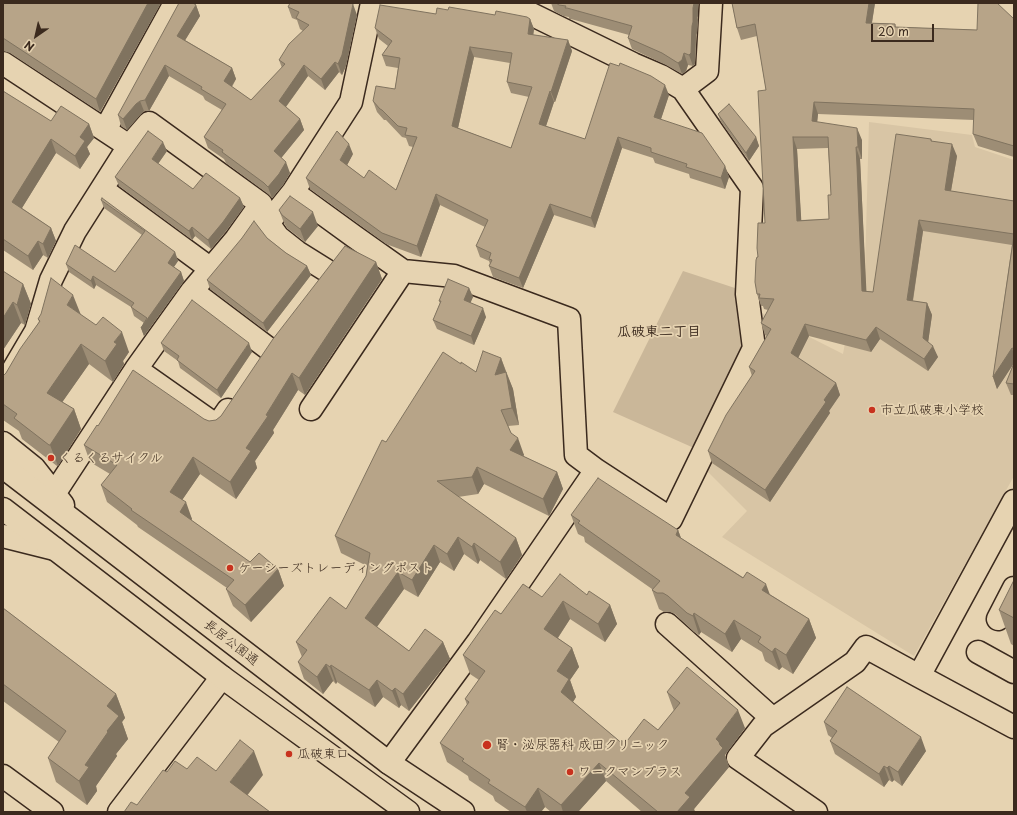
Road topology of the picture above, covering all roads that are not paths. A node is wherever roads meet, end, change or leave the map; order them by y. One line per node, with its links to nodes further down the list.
1 (175, 3): 6 (street)
2 (711, 3): 5 (street)
3 (506, 4): 5 (street); 9 (street)
4 (3, 63): 6 (street)
5 (683, 89): 24 (street)
6 (105, 130): 7 (street)
7 (129, 146): 8 (street); 10 (street)
8 (102, 189): 12 (street); 19 (street)
9 (293, 192): 10 (street); 11 (street)
10 (265, 213): 12 (street); 14 (street)
11 (355, 237): 13 (street); 14 (street)
12 (211, 269): 16 (street)
13 (403, 271): 21 (street); 24 (street)
14 (329, 272): 15 (street)
15 (315, 290)
16 (192, 291): 17 (street); 18 (street)
17 (283, 331)
18 (136, 369): 20 (street); 25 (street)
19 (3, 387)
20 (238, 394)
21 (311, 409)
22 (3, 443): 25 (street)
23 (3, 467): 28 (street, 長居公園通)
24 (596, 470): 40 (street)
25 (54, 494): 28 (street)
26 (1014, 501): 37 (street)
27 (3, 509): 30 (street)
28 (76, 524): 40 (street, 長居公園通)
29 (3, 536): 30 (street)
30 (55, 549): 36 (street)
31 (1014, 588): 32 (street)
32 (998, 620)
33 (667, 624): 38 (street)
34 (978, 652): 35 (street)
35 (1014, 672)
36 (222, 676): 42 (street); 44 (street)
37 (919, 676): 38 (street); 39 (street)
38 (773, 719): 46 (street)
39 (1014, 727)
40 (389, 763): 45 (street, 長居公園通)
41 (3, 776): 43 (street)
42 (398, 809)
43 (52, 812)
44 (119, 812)
45 (463, 812)
46 (816, 812)

